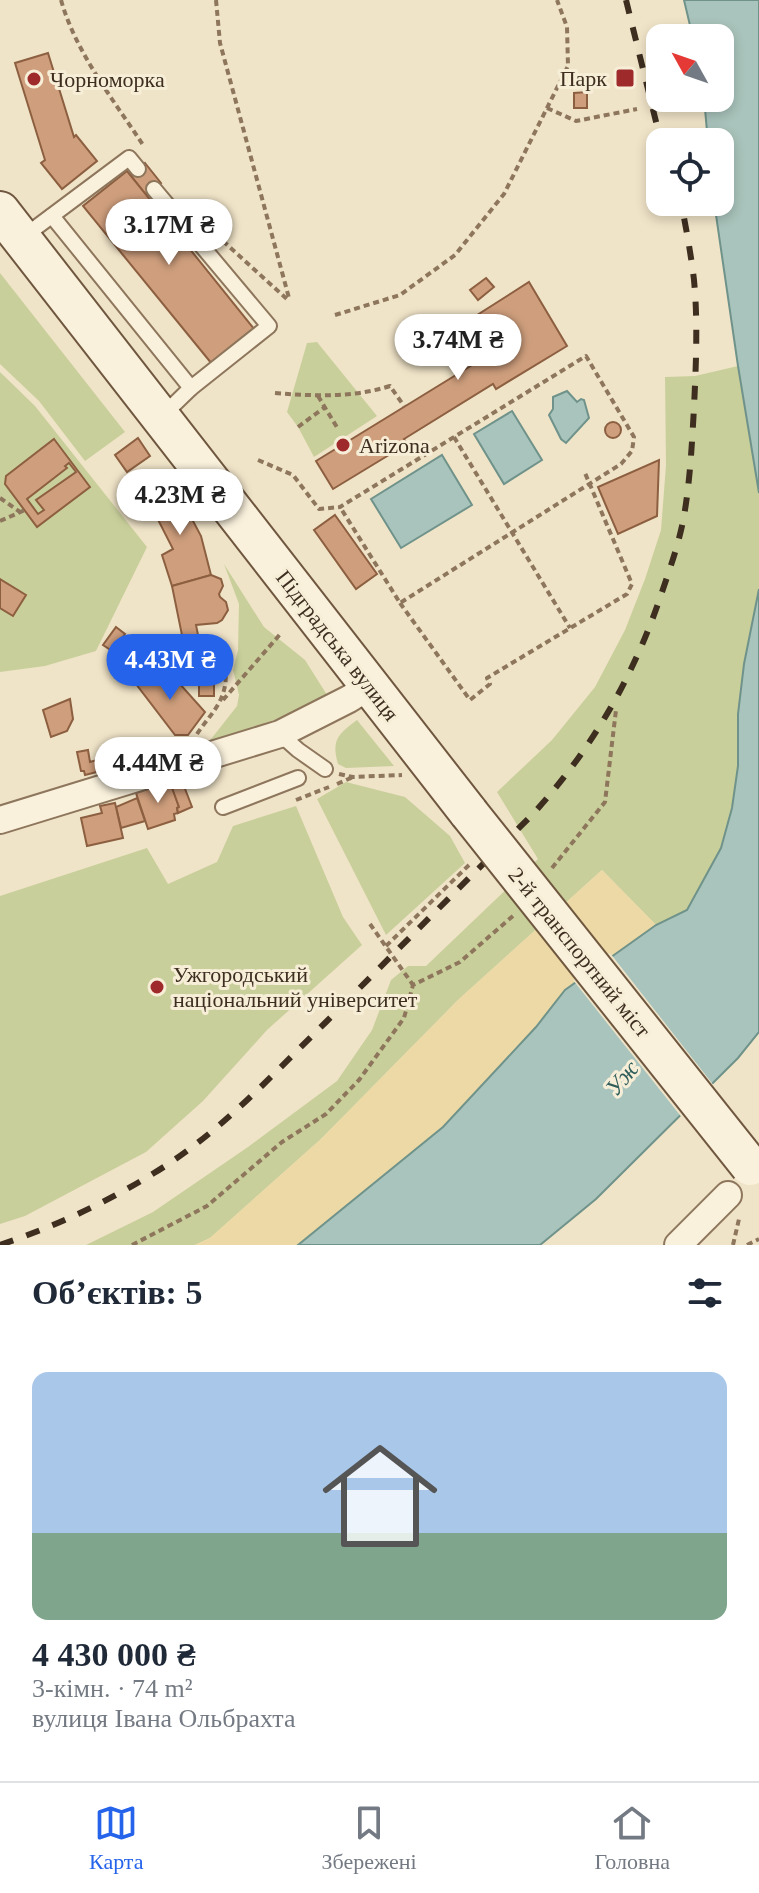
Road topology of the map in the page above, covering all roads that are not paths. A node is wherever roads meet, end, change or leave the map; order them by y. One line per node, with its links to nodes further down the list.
1 (138, 169): 3 (lane)
2 (154, 189): 5 (lane)
3 (52, 216): 4 (lane); 5 (lane)
4 (11, 225): 6 (main road, Підградська вулиця)
5 (191, 388): 6 (lane)
6 (160, 418): 7 (main road, Підградська вулиця)
7 (370, 686): 8 (street); 12 (main road, Підградська вулиця)
8 (280, 734): 9 (lane); 13 (street)
9 (325, 769)
10 (298, 778): 11 (lane)
11 (223, 807)
12 (469, 813): 14 (main road, 2-й транспортний міст, bridge)
13 (0, 820)
14 (746, 1179): 15 (street)
15 (678, 1245)

